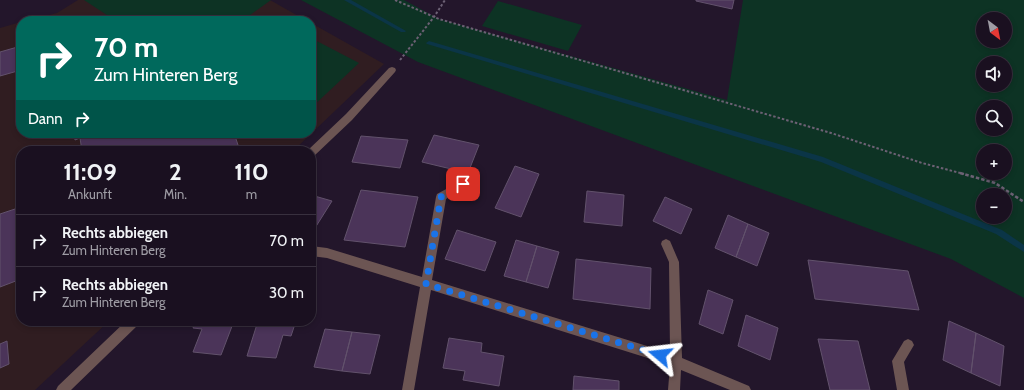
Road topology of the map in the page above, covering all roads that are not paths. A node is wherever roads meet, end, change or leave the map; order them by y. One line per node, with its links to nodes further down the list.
1 (392, 70): 2 (street)
2 (316, 148)
3 (463, 184): 6 (street)
4 (666, 244): 9 (street)
5 (316, 252): 6 (street)
6 (426, 284): 9 (street); 11 (street)
7 (129, 326): 10 (street)
8 (908, 345): 14 (street)
9 (676, 361): 12 (street); 13 (street)
10 (62, 390)
11 (408, 390)
12 (674, 390)
13 (745, 390)
14 (903, 390)

